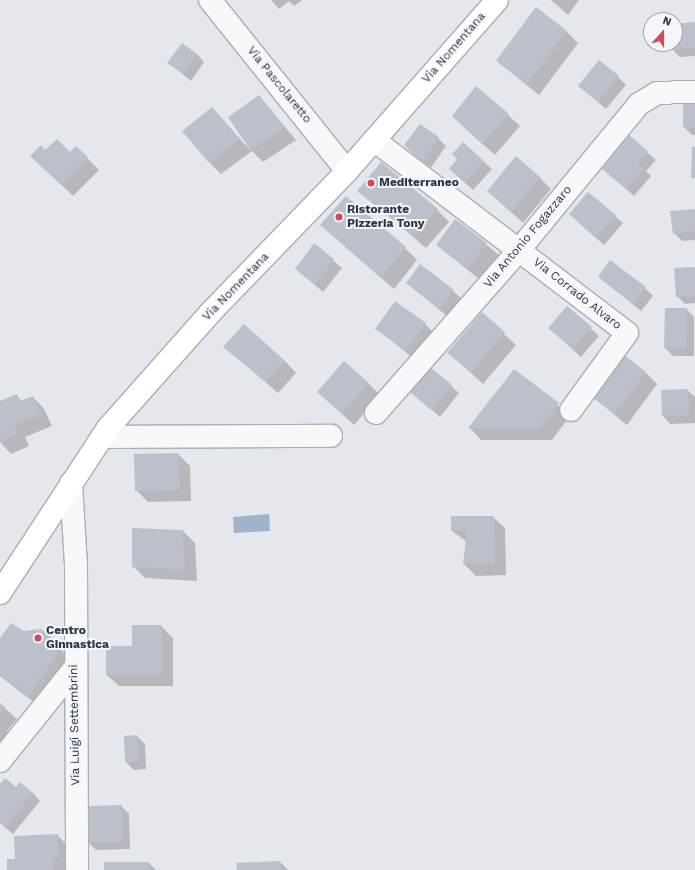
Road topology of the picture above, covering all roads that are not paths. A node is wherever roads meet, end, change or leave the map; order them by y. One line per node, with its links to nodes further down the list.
1 (210, 0): 5 (street, Via Pascolaretto)
2 (497, 0): 4 (main road, Via Nomentana)
3 (695, 92): 6 (street, Via Antonio Fogazzaro)
4 (374, 140): 5 (main road, Via Nomentana); 6 (street, Via Corrado Alvaro)
5 (347, 171): 10 (main road, Via Nomentana)
6 (519, 250): 7 (street, Via Corrado Alvaro); 8 (street, Via Antonio Fogazzaro)
7 (571, 410)
8 (376, 413)
9 (331, 436): 10 (street)
10 (102, 437): 11 (main road, Via Nomentana)
11 (71, 483): 12 (main road, Via Nomentana); 13 (street, Via Luigi Settembrini)
12 (0, 593)
13 (74, 669): 14 (street); 15 (street, Via Luigi Settembrini)
14 (0, 761)
15 (77, 870)

